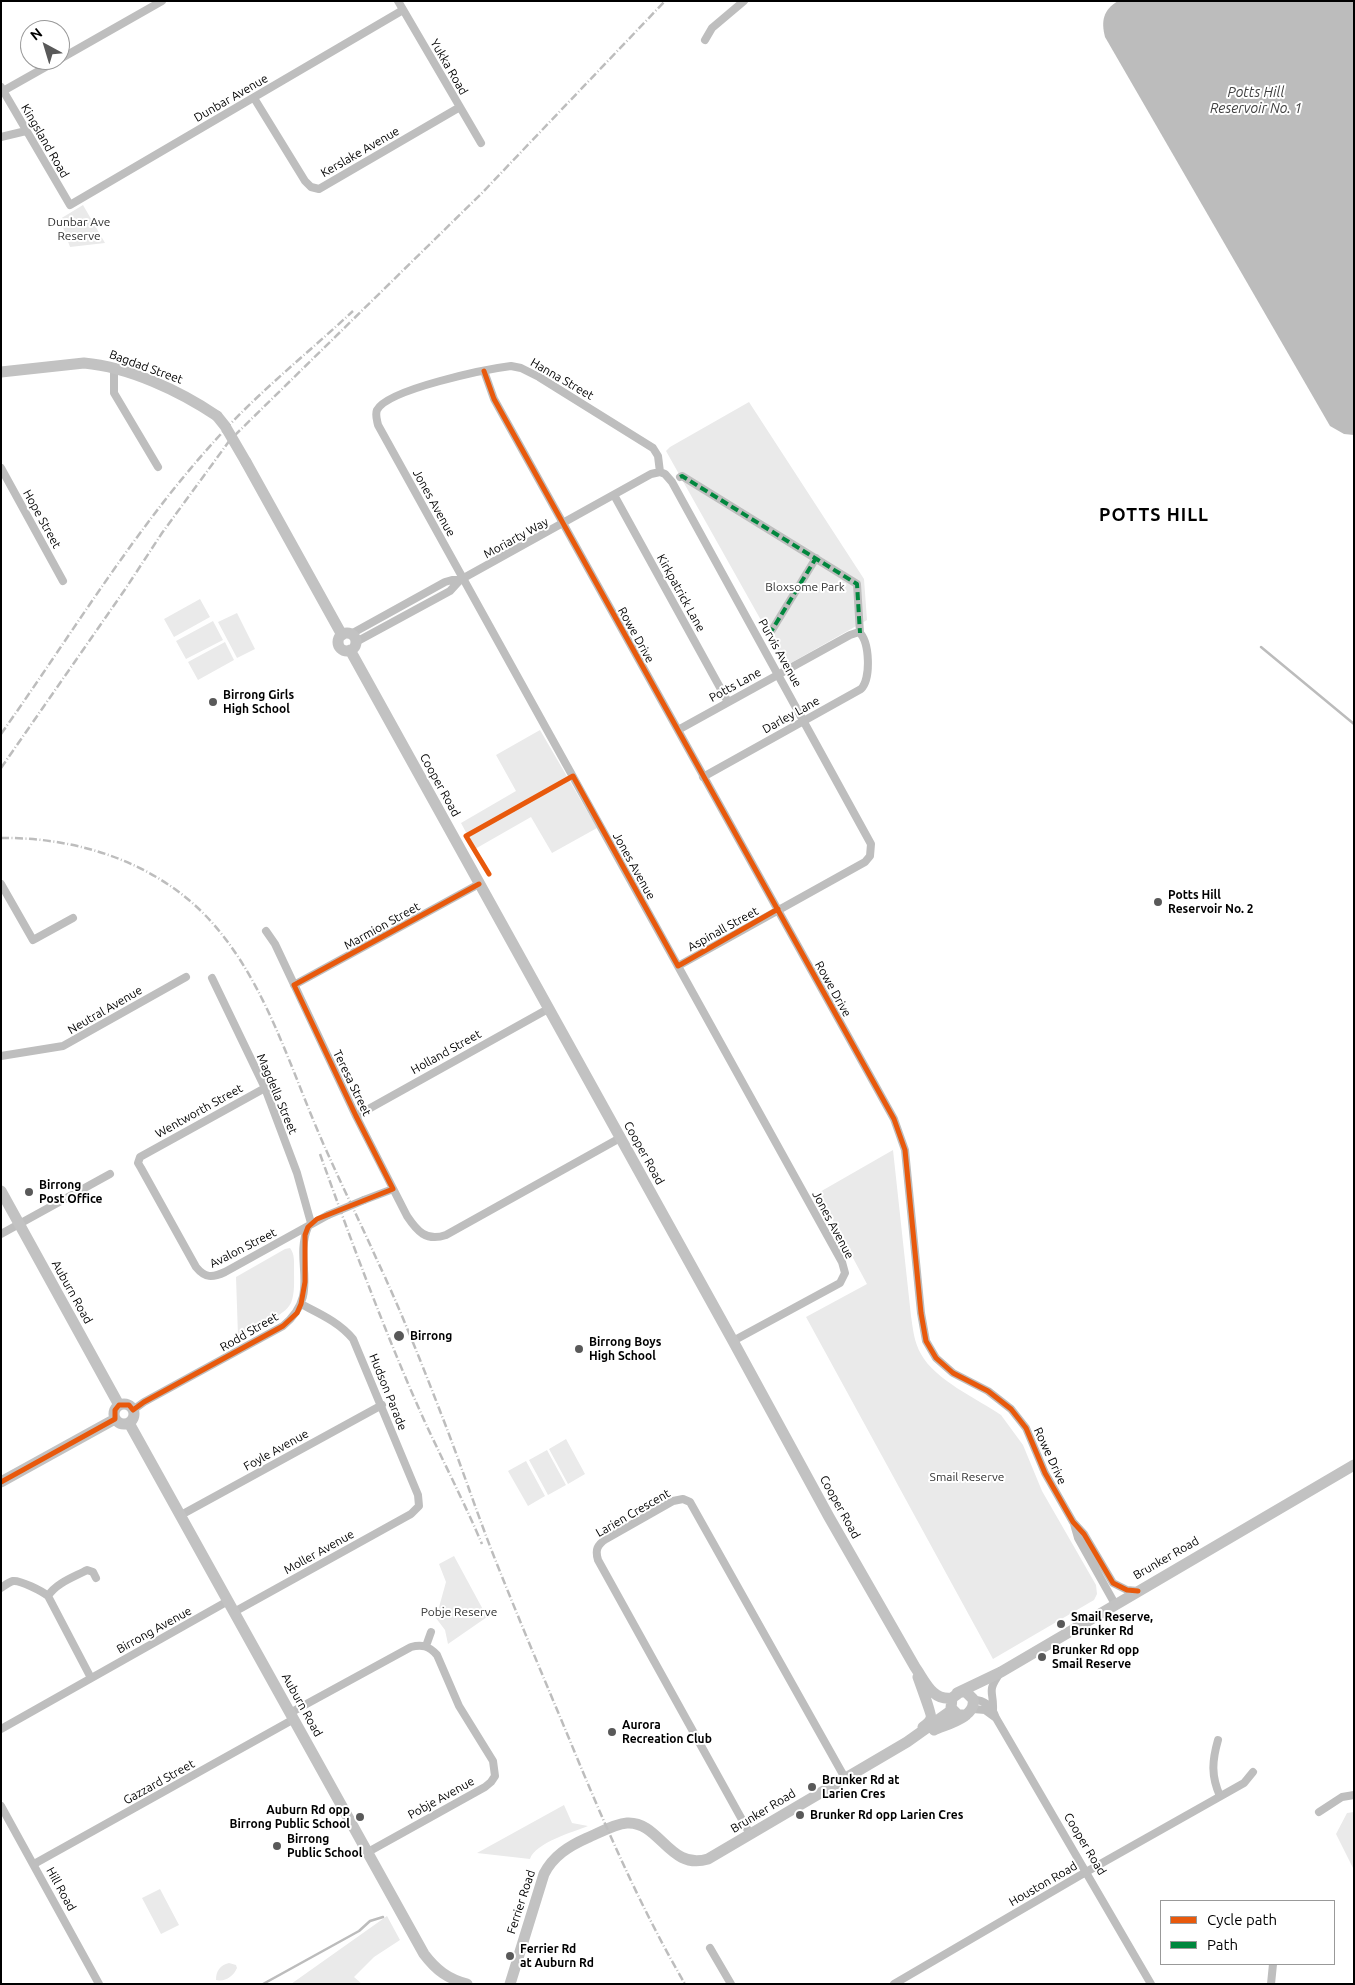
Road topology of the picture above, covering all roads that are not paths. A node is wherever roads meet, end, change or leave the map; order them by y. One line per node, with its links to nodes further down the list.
1 (162, 1): 6 (street)
2 (398, 1): 4 (street, Yukka Road)
3 (744, 1): 5 (street)
4 (403, 10): 9 (street, Dunbar Avenue); 10 (street, Yukka Road)
5 (705, 40)
6 (70, 54)
7 (39, 70): 8 (street)
8 (2, 89): 11 (street, Kingsland Road)
9 (254, 98): 10 (street, Kerslake Avenue); 14 (street, Dunbar Avenue)
10 (460, 107): 13 (street, Yukka Road)
11 (26, 131): 12 (street); 14 (street, Kingsland Road)
12 (1, 137)
13 (481, 143)
14 (70, 205)
15 (114, 368): 17 (main road, Bagdad Street); 19 (main road, Bagdad Street); 20 (street)
16 (484, 371): 18 (street, Hanna Street); 22 (street, Hanna Street); 25 (street, Rowe Drive)
17 (1, 372)
18 (376, 415): 27 (street, Jones Avenue)
19 (217, 416): 31 (main road, Cooper Road, bridge)
20 (158, 467)
21 (1, 468): 28 (street, Hope Street)
22 (660, 472): 24 (street, Moriarty Way); 32 (street, Purvis Avenue)
23 (680, 477): 26 (street)
24 (614, 494): 25 (street, Moriarty Way); 33 (street, Kirkpatrick Lane)
25 (564, 523): 27 (street, Moriarty Way); 35 (street, Rowe Drive)
26 (816, 558): 29 (street); 30 (street)
27 (462, 579): 31 (street, Moriarty Way); 43 (street, Jones Avenue)
28 (64, 581)
29 (767, 633)
30 (860, 633): 32 (street, Potts Lane); 34 (street, Darley Lane)
31 (350, 640): 39 (main road, Cooper Road)
32 (779, 674): 33 (street, Potts Lane); 34 (street, Purvis Avenue)
33 (728, 702): 35 (street, Potts Lane)
34 (805, 721): 36 (street, Darley Lane); 37 (street, Purvis Avenue)
35 (678, 730): 36 (street, Rowe Drive)
36 (703, 777): 40 (street, Rowe Drive)
37 (871, 851): 40 (street, Aspinall Street)
38 (1, 884): 41 (street)
39 (479, 884): 46 (street, Marmion Street); 47 (main road, Cooper Road)
40 (778, 909): 43 (street, Aspinall Street); 70 (street, Rowe Drive)
41 (73, 918)
42 (266, 931): 46 (street, Teresa Street)
43 (678, 966): 60 (street, Jones Avenue)
44 (186, 977): 48 (street, Neutral Avenue)
45 (212, 978): 49 (street, Magdella Street)
46 (294, 986): 50 (street, Teresa Street)
47 (548, 1008): 50 (street, Holland Street); 51 (main road, Cooper Road)
48 (1, 1056)
49 (265, 1088): 52 (street, Wentworth Street); 57 (street, Magdella Street)
50 (356, 1116): 54 (street, Teresa Street)
51 (620, 1138): 54 (street, Teresa Street); 60 (main road, Cooper Road)
52 (145, 1154): 57 (street, Avalon Street)
53 (110, 1174): 56 (street)
54 (393, 1189): 57 (street, Avalon Street, bridge)
55 (1, 1192): 56 (main road, Auburn Road)
56 (19, 1224): 58 (street); 61 (main road, Auburn Road)
57 (309, 1225): 59 (street, Rodd Street)
58 (1, 1234)
59 (301, 1304): 62 (street, Hudson Parade); 63 (street, Rodd Street)
60 (733, 1341): 79 (main road, Cooper Road)
61 (119, 1405): 63 (main road); 64 (main road)
62 (382, 1406): 68 (street, Hudson Parade); 69 (street, Foyle Avenue)
63 (134, 1410): 65 (main road)
64 (115, 1419): 65 (main road); 67 (main road)
65 (129, 1423): 69 (main road, Auburn Road)
66 (1354, 1465): 73 (main road, Brunker Road)
67 (1, 1482)
68 (414, 1512): 76 (street, Moller Avenue)
69 (181, 1516): 76 (main road, Auburn Road)
70 (1073, 1522): 73 (street, Rowe Drive); 75 (street, Rowe Drive)
71 (96, 1578): 74 (street)
72 (1, 1588): 74 (street)
73 (1138, 1591): 75 (main road, Brunker Road)
74 (48, 1596): 81 (street)
75 (1115, 1604): 80 (main road, Brunker Road)
76 (231, 1606): 81 (street, Birrong Avenue); 85 (main road, Auburn Road)
77 (431, 1632): 78 (street)
78 (426, 1646): 85 (street); 98 (street, Pobje Avenue)
79 (915, 1667): 82 (main road); 89 (main road)
80 (997, 1674): 82 (main road, Brunker Road); 83 (main road, Brunker Road); 84 (street, Cooper Road)
81 (91, 1678): 87 (street, Birrong Avenue)
82 (953, 1702): 83 (main road); 83 (main road); 89 (main road, Brunker Road)
83 (972, 1706): 84 (street); 86 (street); 89 (main road, Brunker Road)
84 (993, 1710): 86 (street, Cooper Road)
85 (292, 1716): 98 (main road, Auburn Road); 99 (street, Gazzard Street)
86 (996, 1718): 100 (street, Cooper Road)
87 (1, 1728)
88 (1218, 1740): 93 (street)
89 (907, 1742): 91 (main road, Brunker Road)
90 (1253, 1772): 93 (street, Houston Road)
91 (845, 1778): 97 (main road, Brunker Road); 97 (street, Larien Crescent)
92 (1354, 1795): 95 (street)
93 (1220, 1796): 100 (street, Houston Road)
94 (1, 1806): 99 (street, Hill Road)
95 (1319, 1812)
96 (634, 1824): 97 (main road, Brunker Road); 105 (main road, Ferrier Road)
97 (750, 1834)
98 (368, 1852): 104 (main road, Auburn Road)
99 (34, 1864): 103 (street, Hill Road)
100 (1086, 1872): 107 (street, Houston Road); 108 (street, Cooper Road)
101 (710, 1948): 106 (street)
102 (1273, 1965): 109 (street)
103 (100, 1984)
104 (467, 1984)
105 (510, 1984)
106 (731, 1984)
107 (894, 1984)
108 (1151, 1984)
109 (1271, 1984)

